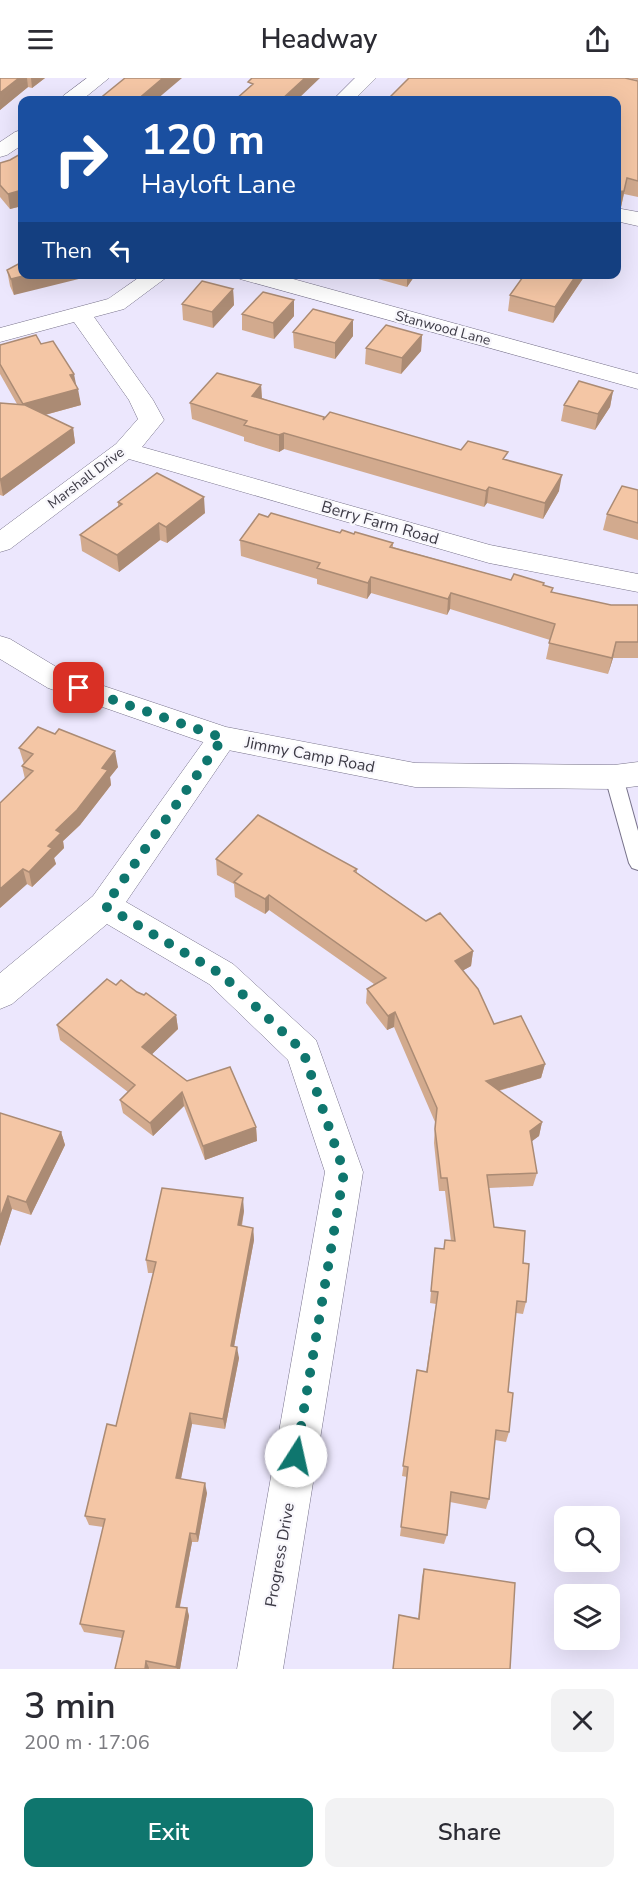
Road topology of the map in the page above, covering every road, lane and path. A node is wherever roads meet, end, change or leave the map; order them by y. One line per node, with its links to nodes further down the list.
1 (99, 78): 3 (street)
2 (366, 78): 4 (street)
3 (75, 96)
4 (347, 96)
5 (18, 139): 6 (street)
6 (0, 151)
7 (621, 215): 8 (street)
8 (638, 219)
9 (153, 279): 11 (street)
10 (266, 279): 13 (street, Stanwood Lane)
11 (79, 313): 12 (street); 14 (street, Marshall Drive)
12 (0, 335)
13 (638, 382)
14 (125, 450): 15 (street, Marshall Drive); 16 (street, Berry Farm Road)
15 (0, 543)
16 (638, 583)
17 (0, 646): 18 (street, Jimmy Camp Road)
18 (223, 738): 19 (street, Jimmy Camp Road); 21 (street)
19 (626, 775): 20 (lane)
20 (638, 863)
21 (105, 906): 22 (street); 23 (street, Progress Drive)
22 (0, 994)
23 (260, 1669)

